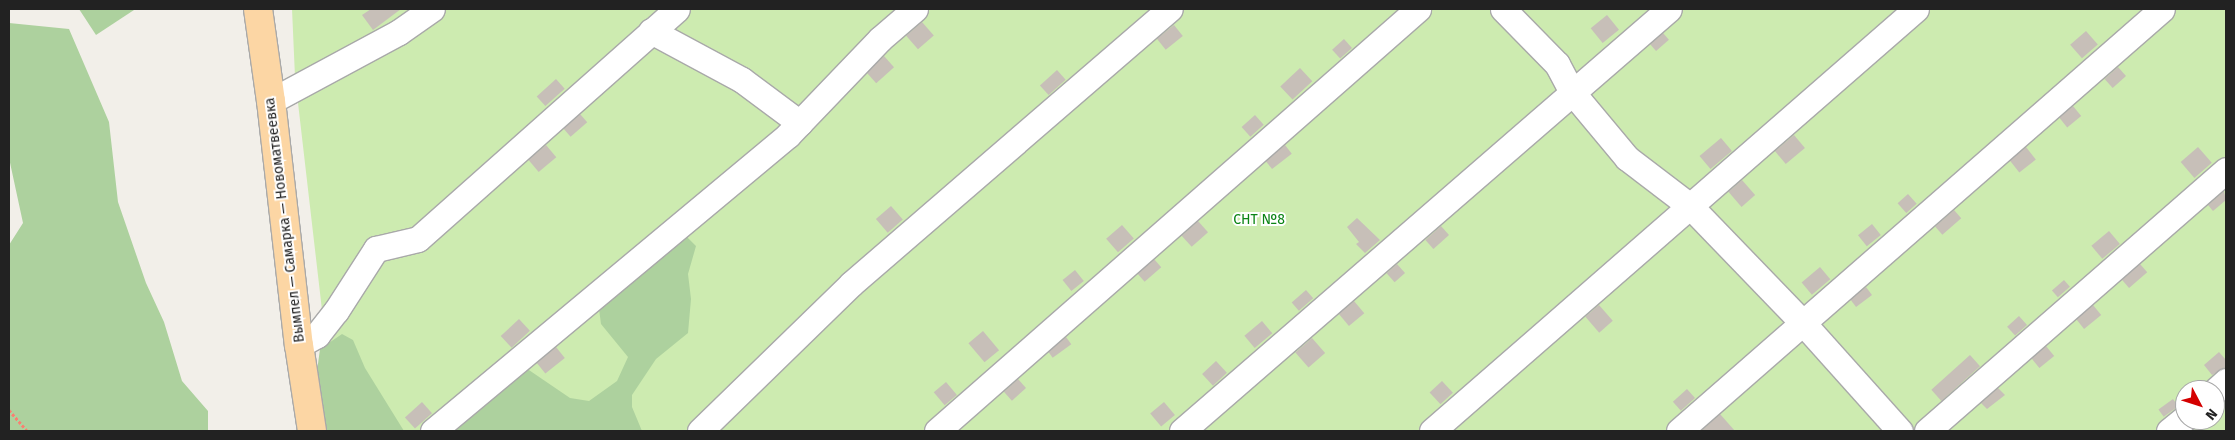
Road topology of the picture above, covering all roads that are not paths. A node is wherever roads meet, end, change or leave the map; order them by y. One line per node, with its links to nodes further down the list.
1 (258, 9): 13 (main road, Вымпел — Самарка — Новоматвеевка)
2 (432, 9): 13 (street)
3 (677, 9): 11 (street)
4 (915, 9): 14 (street)
5 (1170, 9): 21 (street)
6 (1418, 9): 22 (street)
7 (1503, 9): 12 (street)
8 (1669, 9): 12 (street)
9 (1916, 9): 16 (street)
10 (2162, 9): 17 (street)
11 (651, 31): 14 (street); 18 (street)
12 (1572, 92): 16 (street); 23 (street)
13 (271, 101): 18 (main road, Вымпел — Самарка — Новоматвеевка)
14 (800, 123): 20 (street)
15 (2226, 170): 27 (street)
16 (1690, 206): 17 (street); 24 (street)
17 (1802, 323): 25 (street); 26 (street)
18 (299, 345): 19 (main road, Вымпел — Самарка — Новоматвеевка)
19 (312, 431)
20 (432, 431)
21 (700, 431)
22 (937, 431)
23 (1182, 431)
24 (1432, 431)
25 (1679, 431)
26 (1900, 431)
27 (1927, 431)

